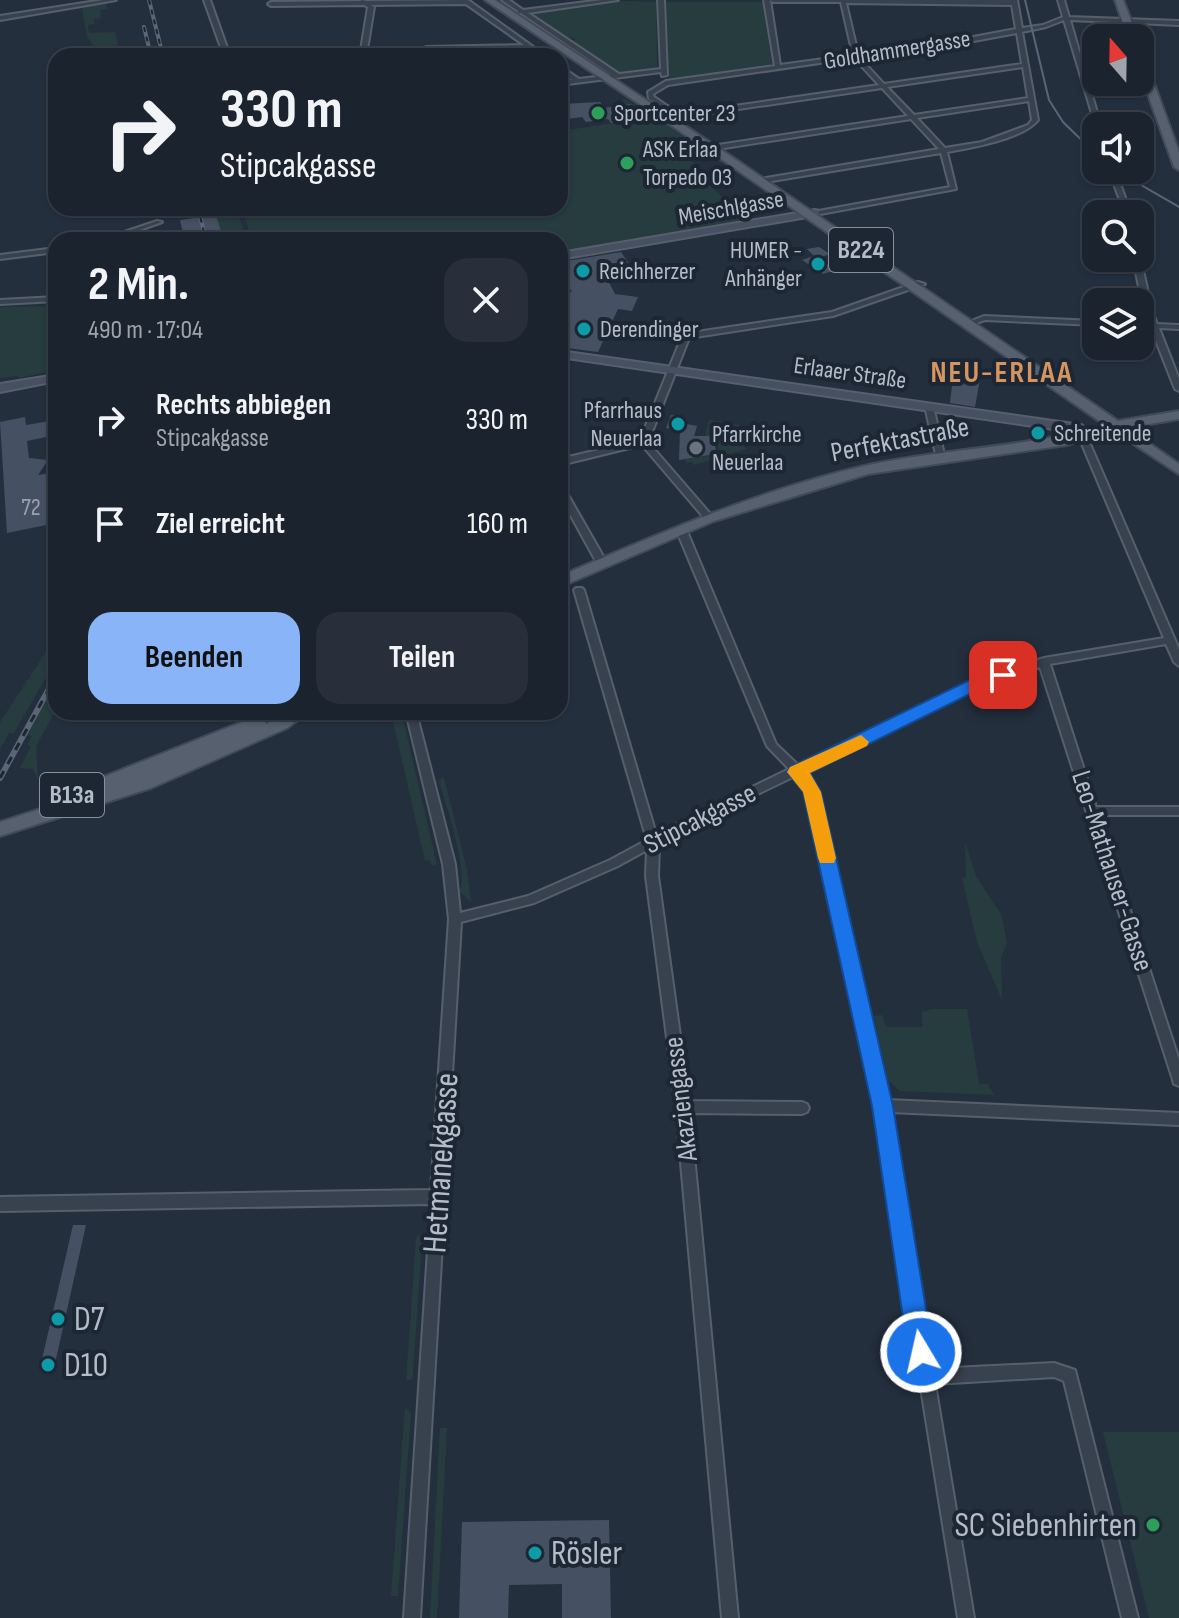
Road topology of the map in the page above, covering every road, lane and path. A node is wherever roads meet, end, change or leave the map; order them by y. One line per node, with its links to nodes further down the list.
1 (113, 0): 19 (street)
2 (207, 0): 26 (street)
3 (489, 0): 29 (main road, B224)
4 (497, 0): 18 (main road, B224)
5 (505, 0): 18 (street)
6 (615, 0): 13 (street)
7 (661, 0): 34 (street)
8 (770, 0): 9 (street); 33 (street)
9 (843, 0): 14 (street); 31 (street)
10 (1061, 0): 20 (street)
11 (1119, 0): 21 (main road)
12 (466, 1): 16 (street); 25 (street)
13 (589, 1): 18 (street)
14 (922, 1): 15 (street)
15 (1015, 1): 24 (street)
16 (363, 2): 17 (street); 27 (street)
17 (271, 4)
18 (520, 12): 37 (main road, B224)
19 (0, 18)
20 (1065, 18): 21 (street, Goldhammergasse); 24 (street, Goldhammergasse); 44 (street)
21 (1126, 20): 22 (street, Goldhammergasse); 23 (main road)
22 (1179, 23)
23 (1128, 24)
24 (1020, 30): 31 (street, Goldhammergasse); 32 (street)
25 (530, 47): 28 (street)
26 (224, 48)
27 (364, 48)
28 (478, 48)
29 (565, 48)
30 (568, 50): 37 (main road, B224)
31 (856, 57): 33 (street, Goldhammergasse); 41 (street)
32 (1025, 65): 41 (street); 43 (street)
33 (778, 68): 40 (street, Goldhammergasse)
34 (663, 70): 35 (street); 40 (street)
35 (648, 72): 37 (street); 40 (street)
36 (568, 74): 38 (street)
37 (611, 77): 38 (street); 46 (main road, B224); 50 (main road, B224)
38 (578, 81): 39 (street)
39 (568, 82)
40 (666, 83): 41 (street, Goldhammergasse)
41 (883, 85): 45 (street)
42 (1153, 96): 48 (main road)
43 (1031, 99): 45 (street); 47 (street)
44 (1094, 112)
45 (913, 118): 46 (street); 47 (street)
46 (718, 147): 49 (main road, B224)
47 (943, 150): 49 (street); 50 (street, Meischlgasse)
48 (1179, 167)
49 (766, 180): 50 (main road, B224)
50 (812, 214): 54 (street, Meischlgasse); 57 (main road, B224)
51 (159, 222): 52 (street)
52 (129, 232)
53 (48, 251): 55 (street)
54 (568, 255)
55 (0, 257)
56 (1140, 272): 62 (street)
57 (918, 285): 60 (main road, B224); 65 (street)
58 (48, 299): 59 (street)
59 (0, 302)
60 (971, 322): 61 (street); 72 (main road, B224)
61 (1082, 322)
62 (1156, 326): 63 (street); 68 (street)
63 (1179, 327)
64 (568, 355): 65 (street, Erlaaer Straße)
65 (672, 372): 69 (street, Erlaaer Straße); 74 (street)
66 (48, 381): 67 (street)
67 (0, 389)
68 (1179, 389)
69 (929, 406): 73 (street, Erlaaer Straße); 75 (street)
70 (1179, 408): 72 (main road, Erlaaer Straße)
71 (1179, 415): 72 (main road, Erlaaer Straße)
72 (1116, 421): 73 (main road, Erlaaer Straße); 77 (main road, B224); 78 (main road, B224)
73 (1082, 433): 75 (main road, Perfektastraße); 85 (street)
74 (644, 442): 76 (street); 80 (street)
75 (941, 459): 80 (main road, Perfektastraße)
76 (568, 460)
77 (1179, 460)
78 (1179, 470)
79 (568, 502): 82 (street)
80 (709, 518): 81 (main road, Perfektastraße)
81 (681, 529): 82 (main road, Perfektastraße); 91 (street)
82 (602, 563): 83 (main road, Perfektastraße)
83 (568, 578)
84 (579, 590): 95 (street, Akaziengasse)
85 (1170, 640): 86 (street, Stipcakgasse); 87 (street)
86 (1044, 662): 91 (street, Stipcakgasse); 92 (street, Leo-Mathauser-Gasse)
87 (1179, 662)
88 (262, 720): 94 (main road, B13a)
89 (288, 720): 94 (main road, B13a)
90 (413, 720): 96 (street, Hetmanekgasse)
91 (796, 772): 95 (street, Stipcakgasse); 98 (street)
92 (1092, 811): 93 (street); 97 (street, Leo-Mathauser-Gasse)
93 (1179, 811)
94 (0, 828)
95 (653, 842): 96 (street, Stipcakgasse); 99 (street, Akaziengasse)
96 (455, 919): 102 (street, Hetmanekgasse)
97 (1179, 1080)
98 (882, 1106): 101 (street); 104 (street)
99 (683, 1107): 100 (street); 106 (street, Akaziengasse)
100 (802, 1108)
101 (1179, 1119)
102 (438, 1197): 103 (street); 105 (street, Hetmanekgasse)
103 (0, 1204)
104 (925, 1377): 107 (street); 108 (street)
105 (412, 1618)
106 (730, 1618)
107 (966, 1618)
108 (1130, 1618)

